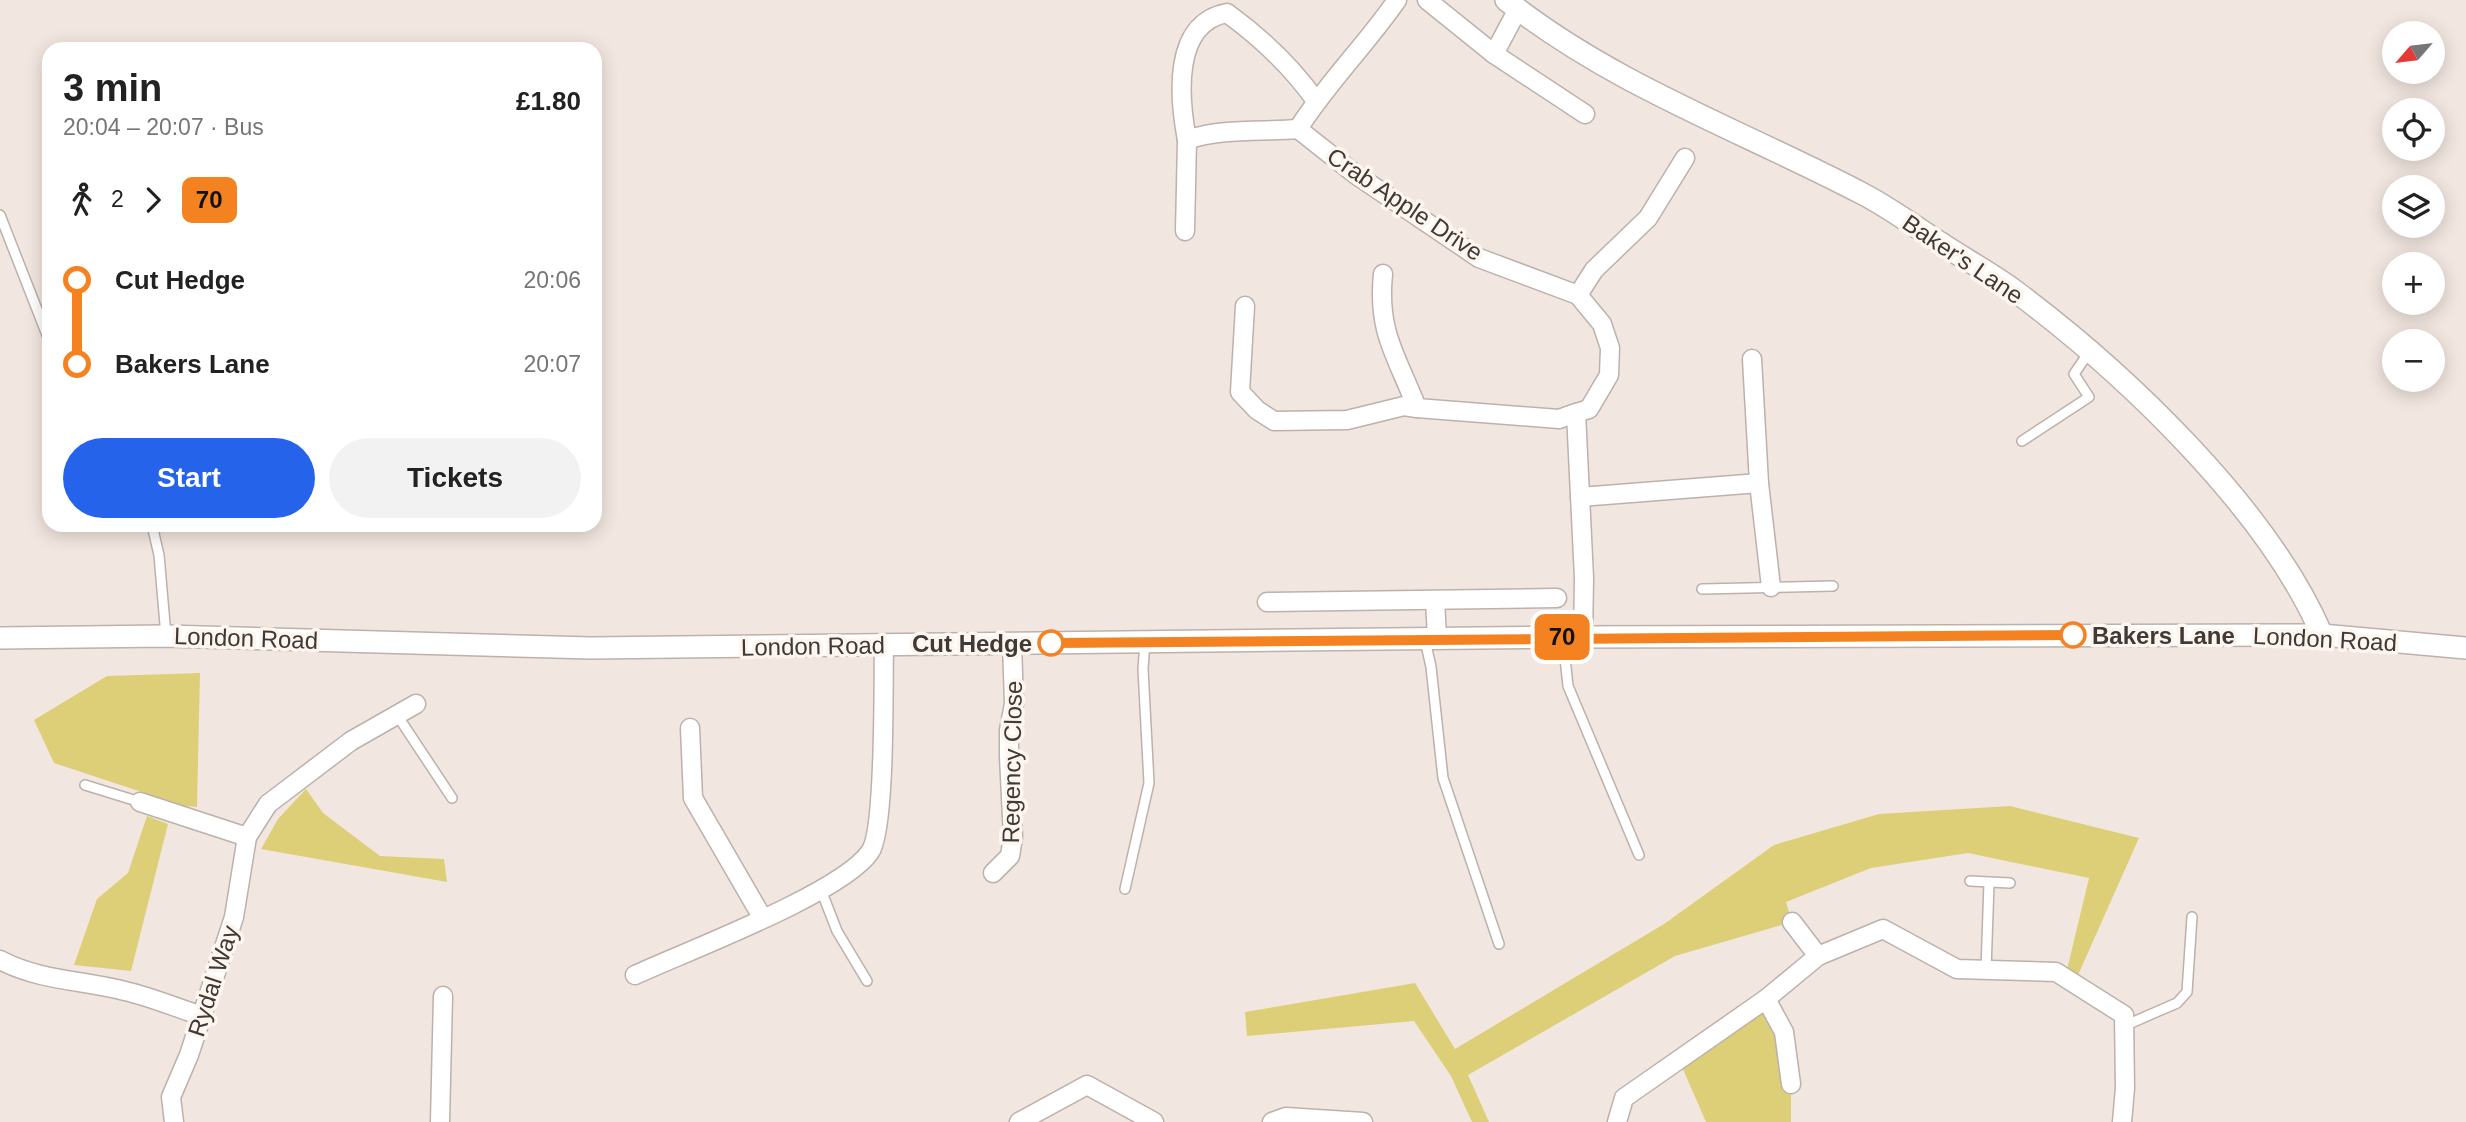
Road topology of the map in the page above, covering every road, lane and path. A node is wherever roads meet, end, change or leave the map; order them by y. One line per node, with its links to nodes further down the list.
1 (1397, 0): 6 (street)
2 (1427, 0): 5 (street)
3 (1512, 5): 5 (street); 17 (street, Baker's Lane)
4 (1226, 7): 6 (street); 9 (street)
5 (1494, 54): 7 (street)
6 (1315, 101): 8 (street)
7 (1585, 114)
8 (1298, 130): 9 (street); 14 (street, Crab Apple Drive)
9 (1187, 140): 12 (street)
10 (1685, 158): 14 (street)
11 (0, 215): 16 (lane)
12 (1185, 232)
13 (1383, 274): 19 (street)
14 (1578, 295): 20 (street, Crab Apple Drive)
15 (1245, 306): 19 (street)
16 (42, 322)
17 (2089, 352): 21 (lane); 31 (street, Baker's Lane)
18 (1752, 359): 22 (street)
19 (1416, 408): 20 (street)
20 (1576, 413): 23 (street)
21 (2022, 441)
22 (1759, 483): 23 (street); 26 (street)
23 (1580, 497): 33 (street)
24 (153, 532): 32 (lane)
25 (1833, 586): 26 (lane)
26 (1771, 587): 27 (lane)
27 (1702, 589)
28 (1557, 598): 29 (street)
29 (1435, 600): 30 (street); 35 (street)
30 (1267, 602)
31 (2322, 635): 33 (street, London Road); 39 (street, London Road)
32 (166, 636): 34 (street, London Road); 38 (street, London Road)
33 (1573, 637): 35 (street, London Road); 47 (lane)
34 (0, 638)
35 (1431, 638): 36 (street, London Road); 57 (lane)
36 (1145, 642): 37 (street, London Road); 52 (lane)
37 (1012, 643): 38 (street, London Road); 48 (street, Regency Close)
38 (884, 645): 53 (street)
39 (2466, 648)
40 (416, 704): 41 (street, Rydal Way)
41 (397, 715): 44 (lane); 46 (street, Rydal Way)
42 (690, 728): 54 (street)
43 (85, 785): 45 (lane)
44 (452, 798)
45 (140, 802): 46 (street)
46 (247, 837): 65 (street, Rydal Way)
47 (1639, 855)
48 (993, 873)
49 (1970, 881): 50 (lane)
50 (1989, 883): 51 (lane); 60 (lane)
51 (2010, 883)
52 (1125, 889)
53 (821, 890): 54 (street); 62 (lane)
54 (762, 917): 61 (street)
55 (2192, 917): 66 (lane)
56 (1792, 922): 58 (street)
57 (1499, 944)
58 (1818, 956): 60 (street); 64 (street)
59 (0, 960): 65 (street)
60 (1986, 970): 66 (street)
61 (635, 975)
62 (867, 981)
63 (443, 996): 69 (street)
64 (1766, 999): 67 (street); 74 (street)
65 (202, 1016): 68 (street, Rydal Way)
66 (2124, 1026): 75 (street)
67 (1791, 1084)
68 (174, 1122)
69 (440, 1122)
70 (1019, 1122): 71 (street)
71 (1154, 1122)
72 (1272, 1122): 73 (street)
73 (1363, 1122)
74 (1617, 1122)
75 (2122, 1122)

